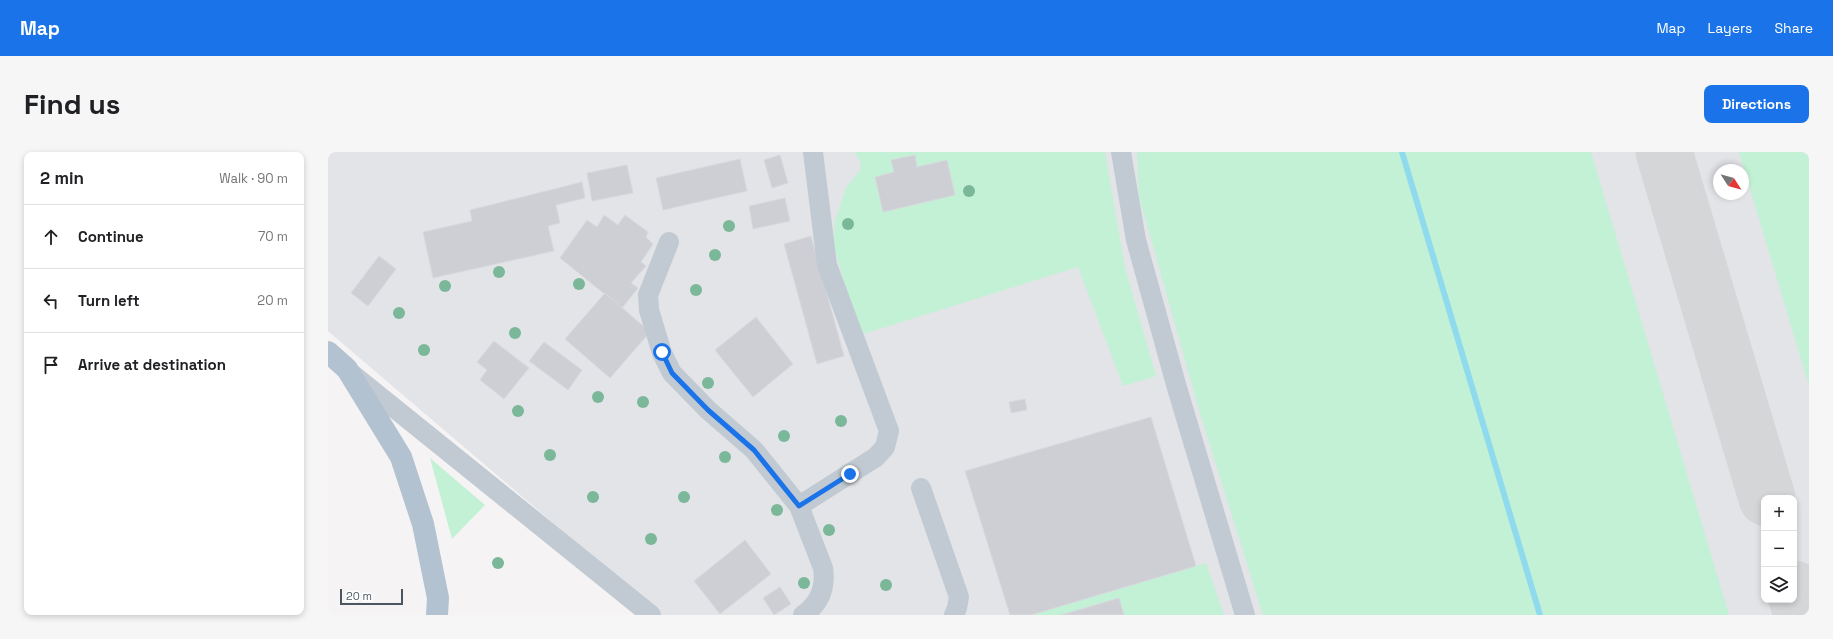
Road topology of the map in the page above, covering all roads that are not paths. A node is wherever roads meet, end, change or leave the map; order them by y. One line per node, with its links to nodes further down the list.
1 (813, 152): 7 (street)
2 (1121, 152): 12 (street)
3 (669, 242): 7 (street)
4 (328, 352): 5 (main road)
5 (347, 369): 8 (main road); 9 (street)
6 (921, 488): 11 (street)
7 (799, 506): 10 (street)
8 (437, 615)
9 (651, 615)
10 (803, 615)
11 (954, 615)
12 (1245, 615)

